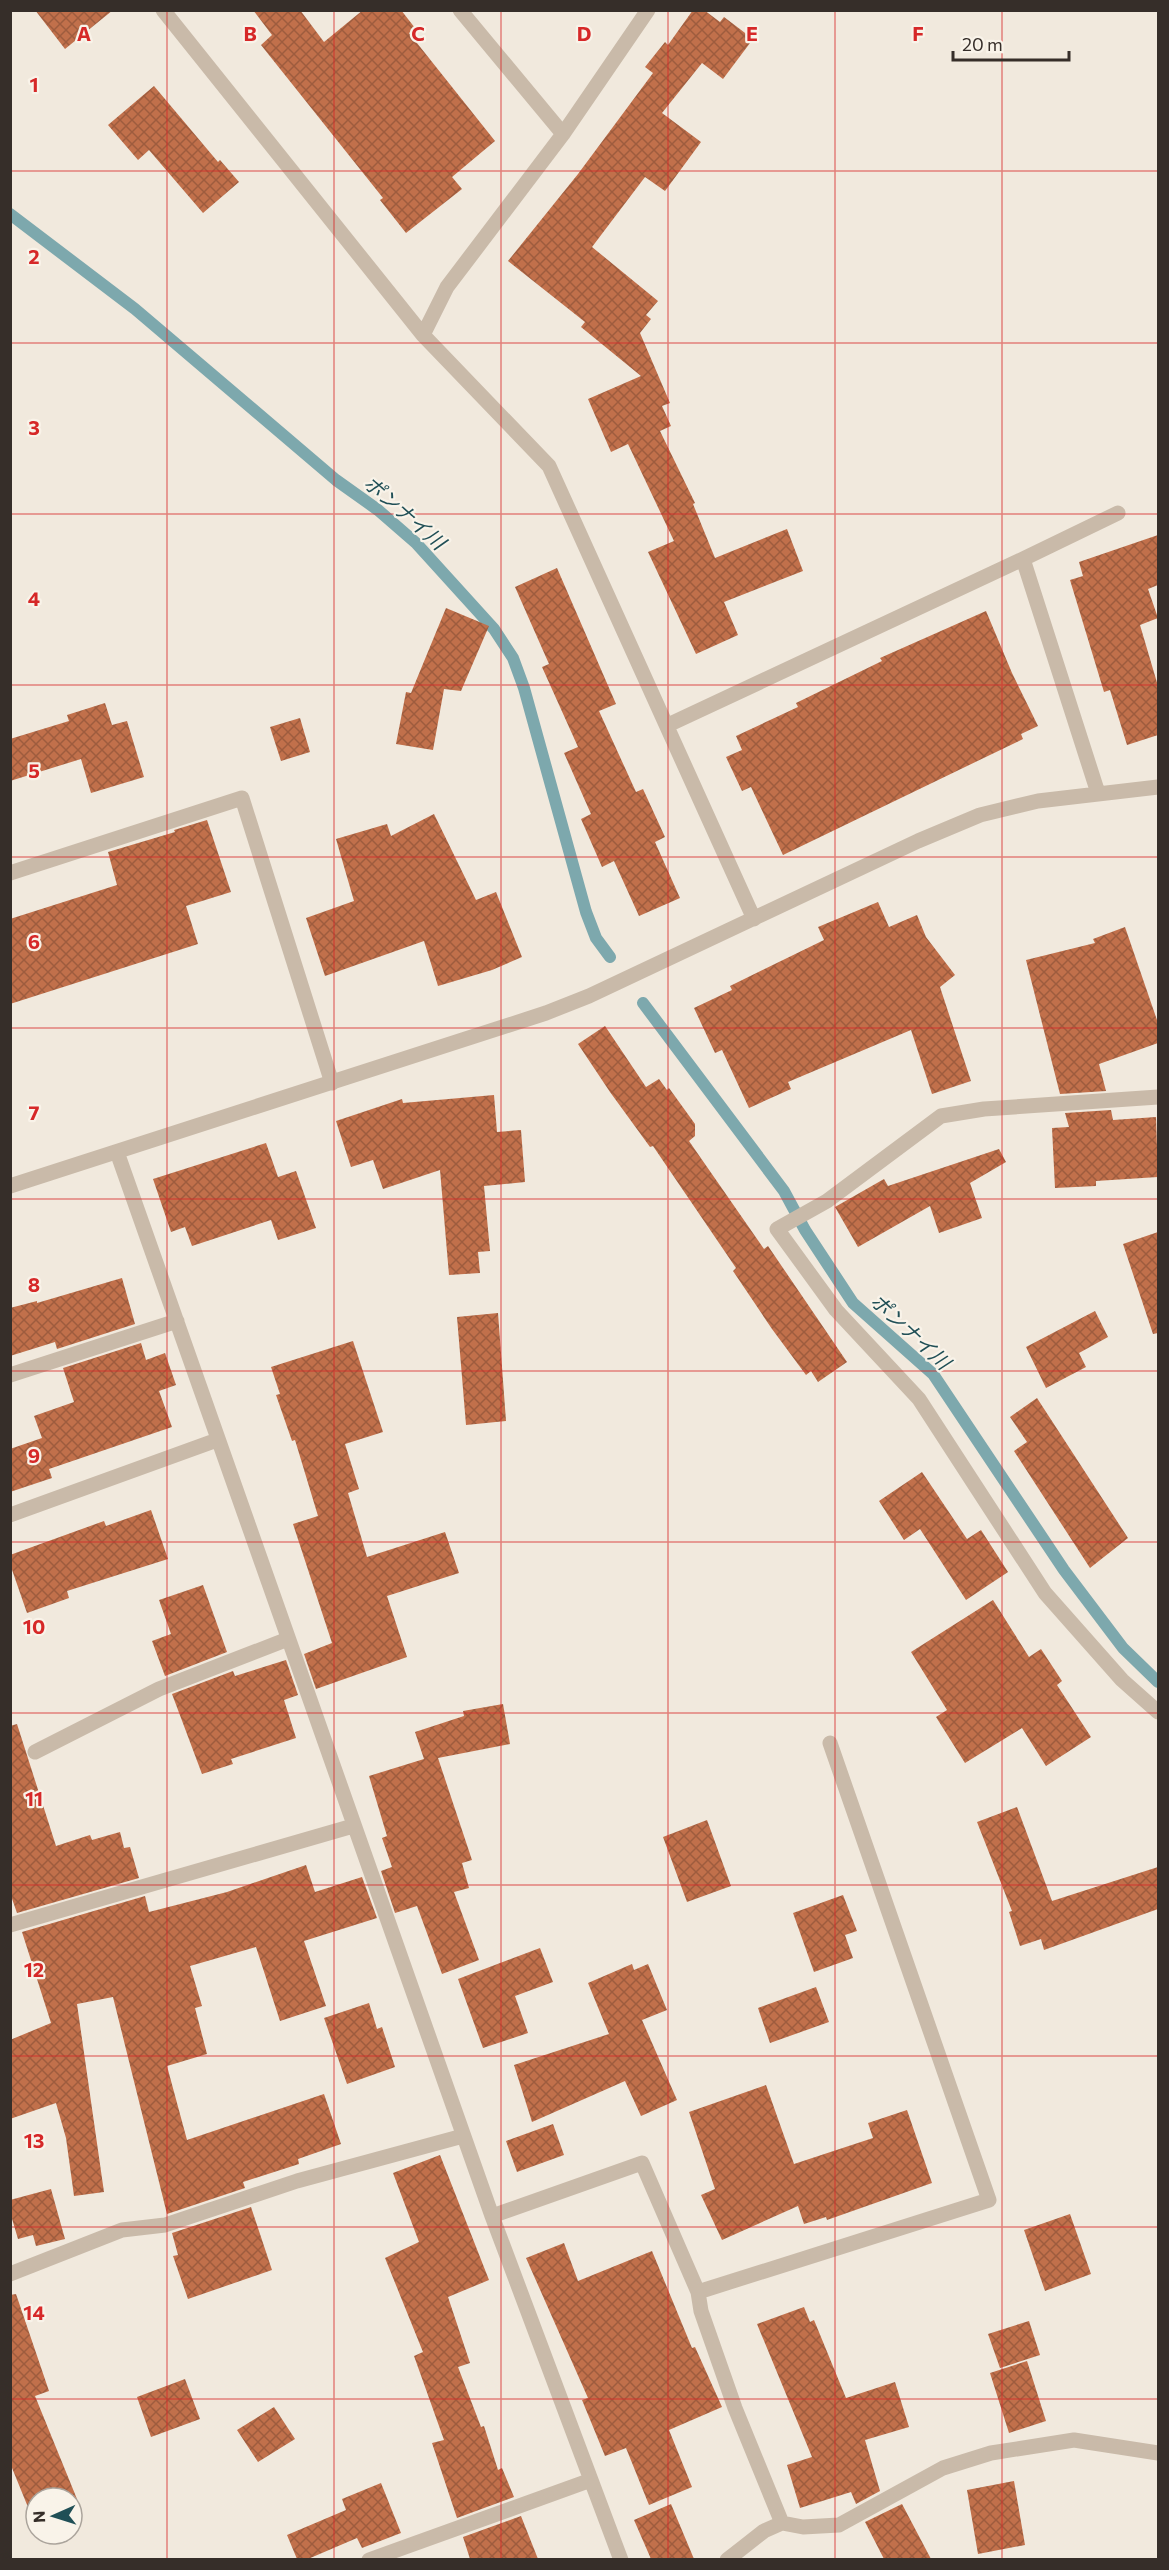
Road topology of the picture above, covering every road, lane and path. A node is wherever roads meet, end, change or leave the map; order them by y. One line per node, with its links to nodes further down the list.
1 (163, 10): 5 (street)
2 (460, 10): 4 (street)
3 (648, 10): 4 (street)
4 (563, 134): 5 (street)
5 (423, 335): 8 (street)
6 (1118, 513): 7 (street)
7 (1023, 559): 8 (street); 10 (street)
8 (668, 725): 12 (street)
9 (1158, 787): 10 (street)
10 (1098, 793): 12 (street)
11 (10, 873): 13 (street)
12 (754, 919): 13 (street)
13 (332, 1083): 15 (street)
14 (1158, 1098): 22 (street)
15 (117, 1152): 16 (street); 17 (street)
16 (10, 1186)
17 (177, 1321): 18 (street); 19 (street)
18 (10, 1375)
19 (217, 1440): 20 (street); 21 (street)
20 (10, 1515)
21 (288, 1639): 24 (street); 25 (street)
22 (1158, 1712)
23 (830, 1743): 30 (street)
24 (35, 1752)
25 (353, 1826): 26 (street); 27 (street)
26 (10, 1925)
27 (463, 2136): 28 (street); 29 (street)
28 (492, 2216): 30 (street); 32 (street)
29 (10, 2274)
30 (698, 2292): 33 (street)
31 (1158, 2453): 33 (street)
32 (591, 2480): 34 (street); 35 (street)
33 (782, 2523): 36 (street)
34 (369, 2559)
35 (621, 2559)
36 (727, 2559)

